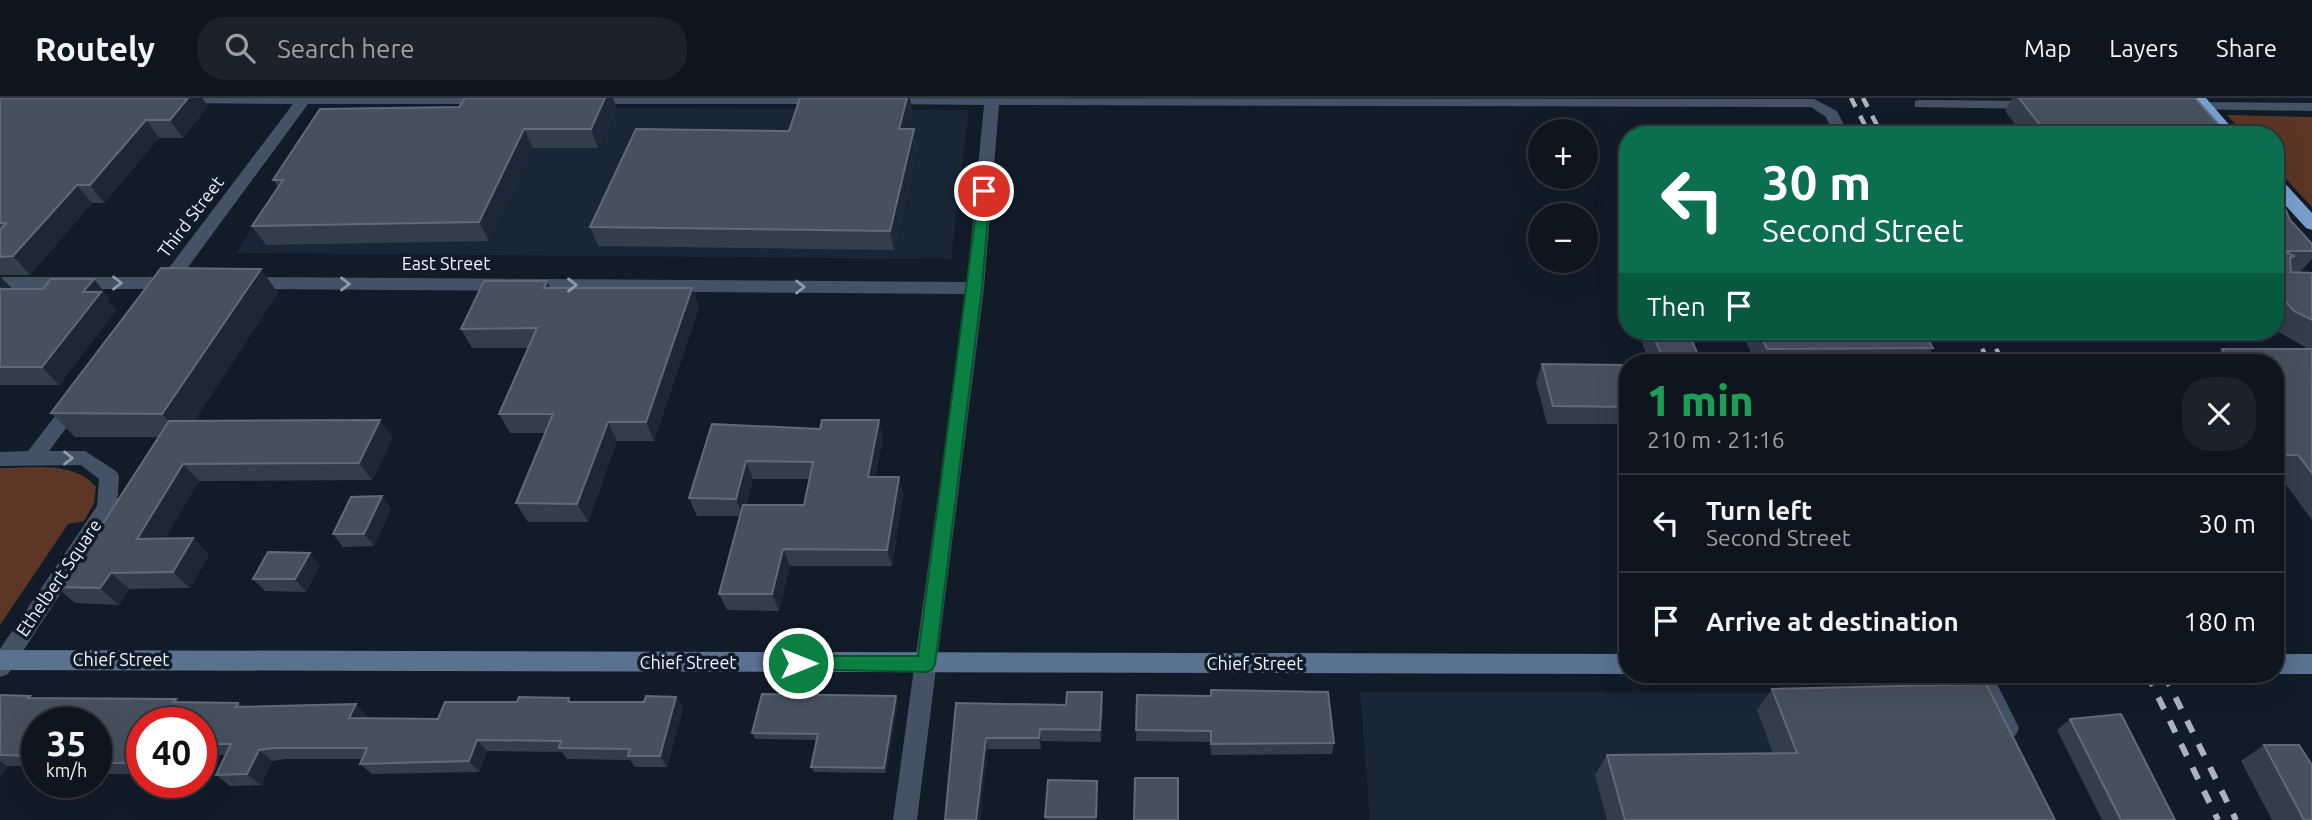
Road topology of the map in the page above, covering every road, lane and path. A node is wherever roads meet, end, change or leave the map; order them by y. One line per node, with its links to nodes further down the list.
1 (156, 99): 2 (street)
2 (304, 99): 3 (street); 25 (street, Third Street)
3 (396, 99): 6 (street)
4 (757, 99): 7 (street); 8 (street)
5 (956, 99): 9 (street); 10 (street)
6 (500, 100)
7 (580, 100)
8 (836, 100)
9 (863, 100)
10 (992, 100): 11 (street); 28 (street)
11 (1167, 100): 12 (street)
12 (1369, 100): 13 (street)
13 (1583, 100): 14 (street)
14 (1780, 101): 20 (street)
15 (2200, 102): 18 (street); 19 (street); 21 (highway)
16 (1920, 104): 17 (street)
17 (2058, 105)
18 (2167, 106)
19 (2312, 107)
20 (1838, 126)
21 (2222, 126)
22 (2284, 193): 23 (highway)
23 (2312, 224)
24 (0, 283): 25 (street, one-way to 25)
25 (168, 283): 26 (street); 29 (street, Third Street)
26 (194, 283)
27 (233, 283): 28 (street, East Street, one-way to 28)
28 (975, 288): 34 (street)
29 (152, 303)
30 (85, 391): 31 (street)
31 (34, 457): 32 (street, Ethelbert Square); 33 (street, Ethelbert Square, one-way to 33)
32 (0, 458)
33 (2, 662): 34 (street, Chief Street)
34 (926, 664): 35 (street, Chief Street); 40 (street)
35 (1619, 664)
36 (2284, 664): 37 (street)
37 (2312, 664)
38 (1985, 683): 39 (street)
39 (2017, 747)
40 (905, 820)

